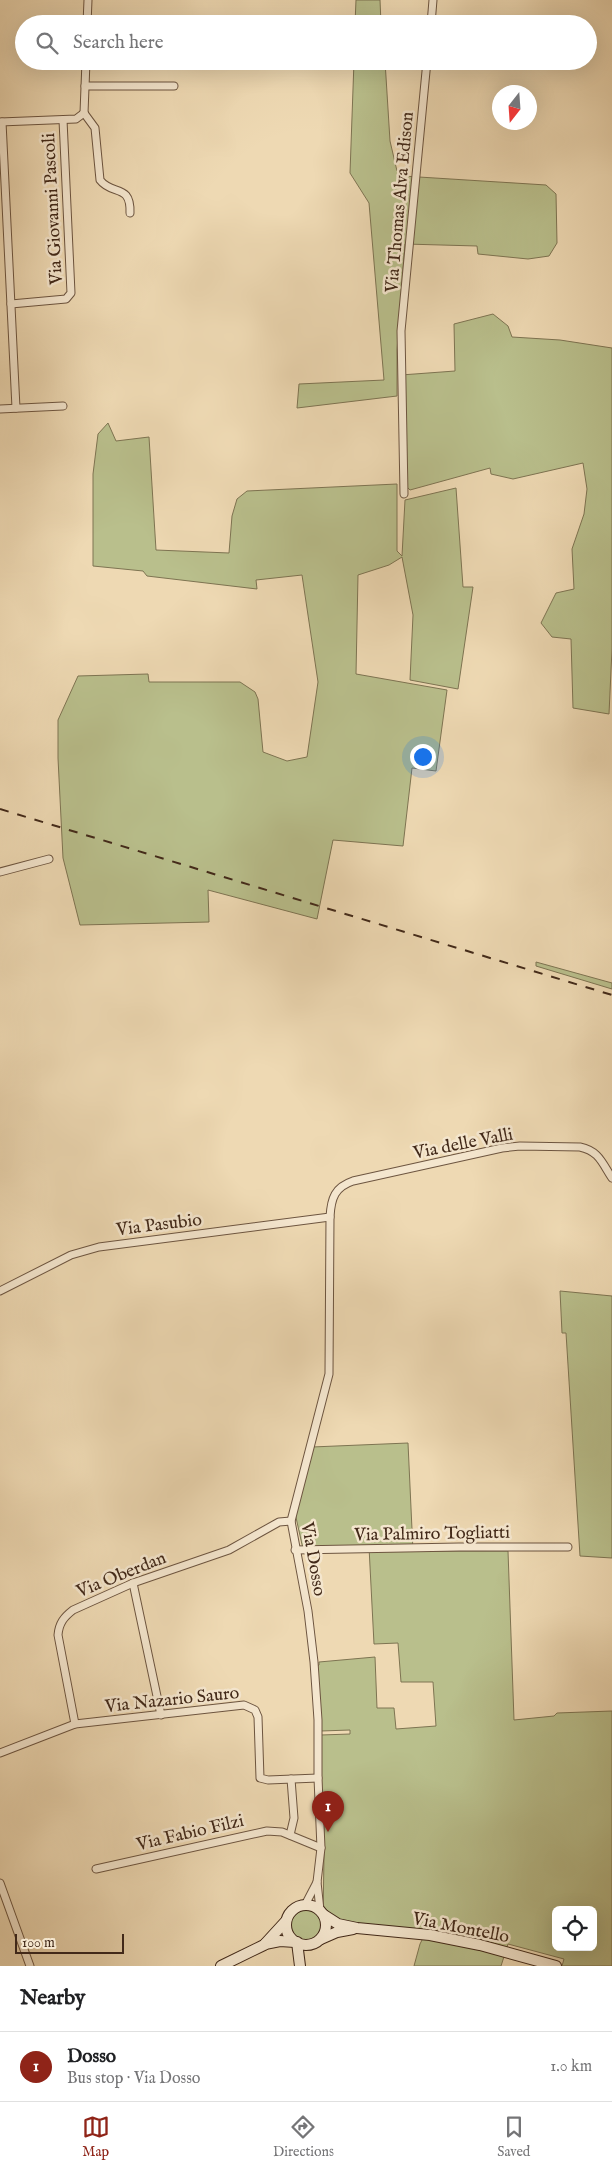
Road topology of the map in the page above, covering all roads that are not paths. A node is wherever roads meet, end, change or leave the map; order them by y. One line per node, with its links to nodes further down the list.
1 (88, 0): 3 (street)
2 (433, 0): 4 (street)
3 (87, 15)
4 (432, 15)
5 (86, 70): 7 (street)
6 (426, 70): 17 (street, Via Thomas Alva Edison)
7 (85, 86): 8 (street); 9 (street)
8 (174, 86)
9 (84, 113): 10 (street); 12 (street)
10 (63, 120): 11 (street); 13 (street, Via Giovanni Pascoli)
11 (1, 122): 13 (street)
12 (130, 213)
13 (11, 304): 15 (street)
14 (63, 406): 15 (street)
15 (16, 408): 16 (street)
16 (0, 409)
17 (404, 494)
18 (49, 859): 19 (street)
19 (0, 872)
20 (612, 1178): 21 (street, Via delle Valli)
21 (330, 1216): 22 (street, Via Pasubio); 23 (street, Via Dosso)
22 (0, 1291)
23 (291, 1521): 25 (street, Via Dosso); 26 (street, Via Oberdan)
24 (568, 1547): 25 (street, Via Palmiro Togliatti)
25 (296, 1550): 30 (street, Via Dosso)
26 (133, 1583): 27 (street); 28 (street, Via Oberdan)
27 (161, 1715): 28 (street, Via Nazario Sauro); 31 (street, Via Nazario Sauro)
28 (75, 1724): 29 (street, Via Nazario Sauro)
29 (0, 1753)
30 (318, 1778): 31 (street, Via Nazario Sauro); 33 (street, Via Dosso)
31 (291, 1779): 32 (street)
32 (290, 1835): 33 (street, Via Fabio Filzi); 34 (street, Via Fabio Filzi)
33 (321, 1848): 36 (street, Via Dosso)
34 (96, 1869)
35 (0, 1882): 46 (street)
36 (317, 1882): 37 (street, Via Dosso); 38 (street, Via Dosso)
37 (305, 1905): 38 (street); 39 (street)
38 (322, 1912): 40 (street, Via Montello); 41 (street)
39 (286, 1920): 42 (street); 43 (street)
40 (357, 1928): 41 (street, Via Montello); 45 (street, Via Montello)
41 (321, 1939): 42 (street)
42 (300, 1943): 43 (street); 44 (street)
43 (264, 1945): 47 (street)
44 (299, 1963)
45 (537, 1963): 48 (street, Via Montello)
46 (30, 1966)
47 (221, 1966)
48 (556, 1966)

